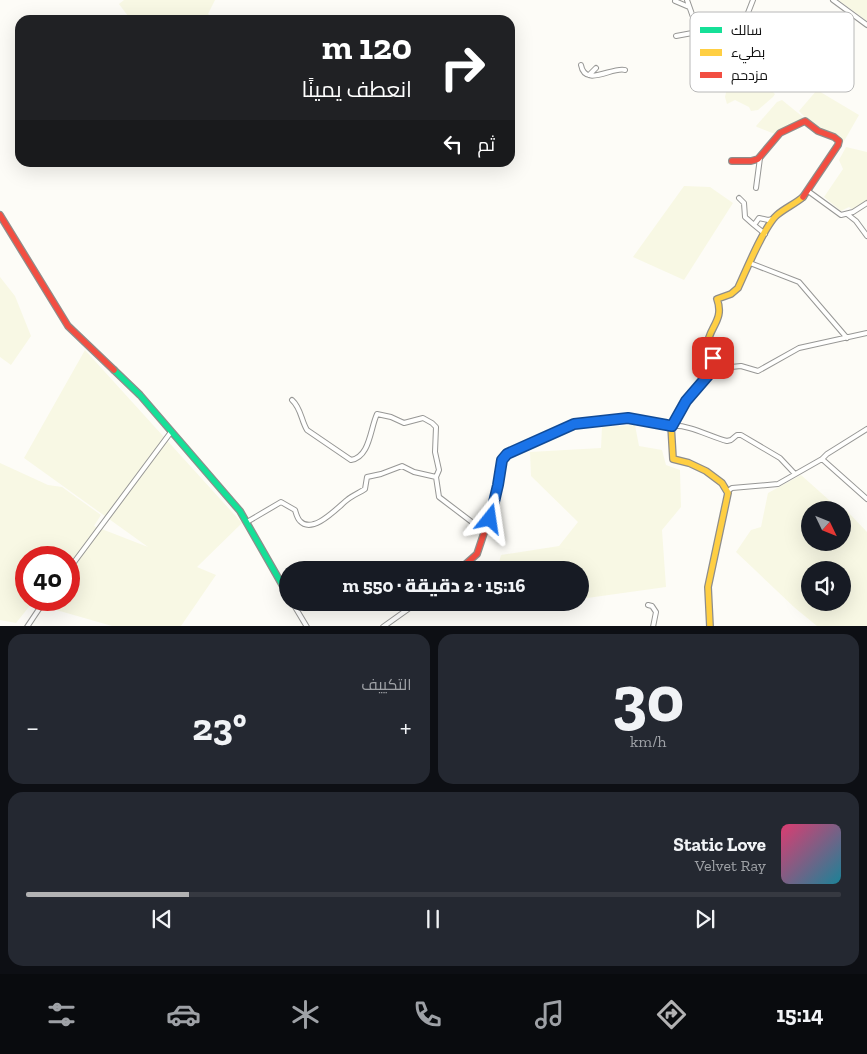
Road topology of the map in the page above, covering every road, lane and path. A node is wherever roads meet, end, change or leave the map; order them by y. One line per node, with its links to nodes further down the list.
1 (687, 0): 5 (street)
2 (753, 0): 7 (street)
3 (833, 0): 8 (street)
4 (675, 1): 5 (street)
5 (688, 7): 6 (street)
6 (690, 12)
7 (748, 12)
8 (849, 12)
9 (854, 15): 10 (street)
10 (867, 25)
11 (690, 33): 12 (street)
12 (676, 36)
13 (581, 65): 17 (street)
14 (589, 66): 17 (street)
15 (596, 68): 17 (street)
16 (624, 70): 17 (street)
17 (590, 74)
18 (760, 158): 19 (street); 20 (street); 21 (street)
19 (732, 161)
20 (756, 188)
21 (808, 191): 24 (street); 26 (street)
22 (739, 198): 27 (street)
23 (867, 203): 24 (street)
24 (846, 214): 29 (street)
25 (0, 215): 37 (street)
26 (773, 219): 27 (street); 28 (street)
27 (754, 225): 28 (street)
28 (765, 234): 30 (street)
29 (867, 236)
30 (750, 264): 32 (street); 33 (street)
31 (867, 333): 32 (street)
32 (847, 338): 33 (street)
33 (714, 366): 35 (street)
34 (292, 400): 40 (street)
35 (672, 426): 39 (street); 41 (street); 44 (street)
36 (867, 429): 38 (street)
37 (171, 432): 43 (street); 45 (street)
38 (822, 459): 39 (street); 42 (street)
39 (795, 474): 41 (street)
40 (436, 477): 43 (street); 44 (street)
41 (728, 491): 56 (street)
42 (867, 500)
43 (247, 522): 47 (street)
44 (485, 532): 46 (street)
45 (80, 554)
46 (469, 561)
47 (279, 580)
48 (648, 605): 55 (street)
49 (37, 611): 52 (street)
50 (298, 611): 53 (street)
51 (405, 611): 54 (street)
52 (27, 626)
53 (307, 626)
54 (383, 626)
55 (653, 626)
56 (710, 626)

